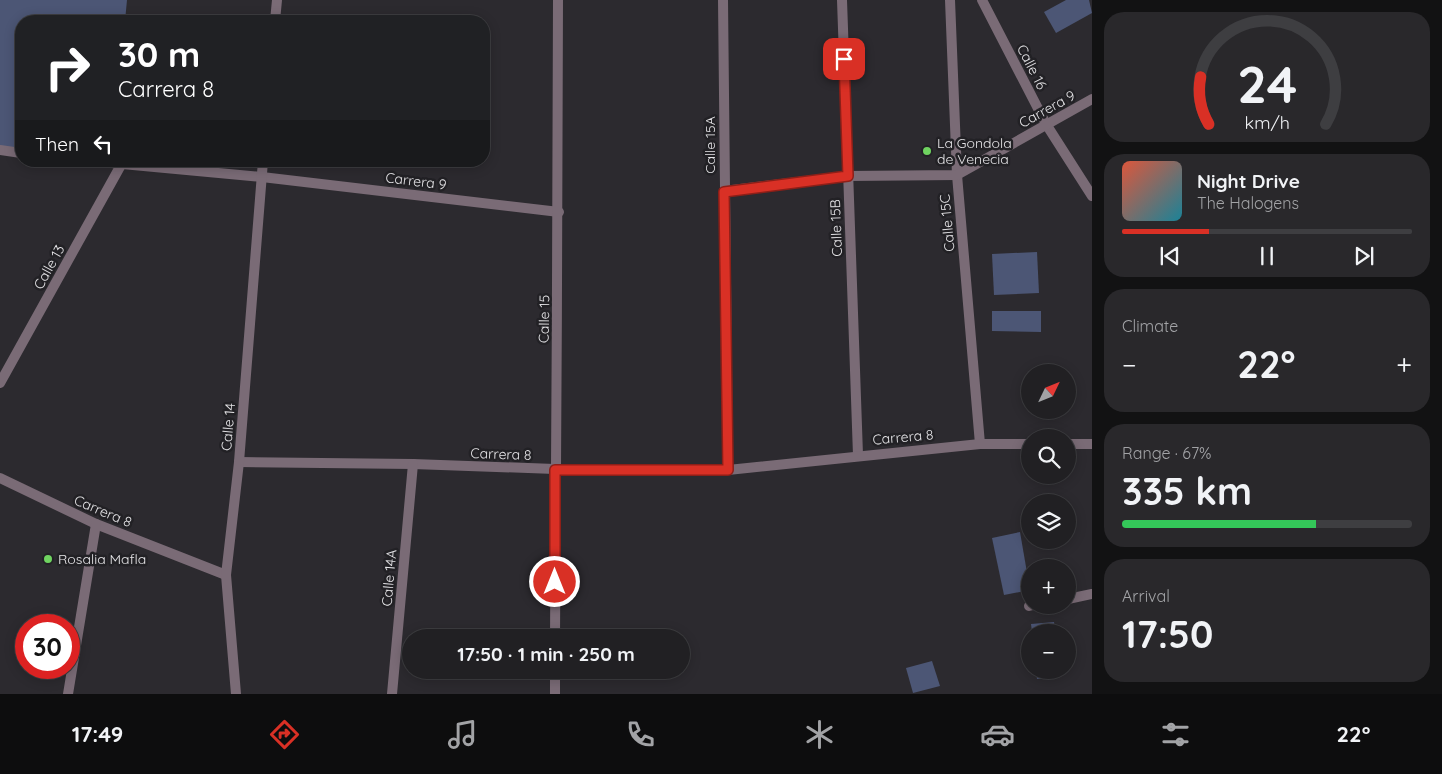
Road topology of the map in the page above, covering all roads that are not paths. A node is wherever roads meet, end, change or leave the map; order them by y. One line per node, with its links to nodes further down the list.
1 (277, 0): 7 (street)
2 (558, 0): 20 (street, Calle 15)
3 (722, 0): 18 (street, Calle 15A)
4 (842, 0): 16 (street, Calle 15B)
5 (950, 0): 15 (street, Calle 15C)
6 (982, 0): 9 (street, Calle 16)
7 (276, 15)
8 (1092, 99): 9 (street, Carrera 9)
9 (1046, 124): 15 (street, Carrera 9); 19 (street, Calle 16)
10 (0, 150): 11 (street)
11 (15, 152)
12 (121, 167): 21 (street, Calle 13)
13 (145, 167): 17 (street, Carrera 9)
14 (263, 167): 17 (street, Calle 14)
15 (957, 174): 16 (street, Carrera 9); 22 (street, Calle 15C)
16 (848, 176): 18 (street, Carrera 9); 26 (street, Calle 15B)
17 (262, 177): 20 (street, Carrera 9); 27 (street, Calle 14)
18 (724, 192): 30 (street, Calle 15A)
19 (1092, 196)
20 (559, 212): 29 (street, Calle 15)
21 (0, 383)
22 (980, 444): 23 (street, Carrera 8); 26 (street, Carrera 8)
23 (1021, 444)
24 (1076, 444): 25 (street)
25 (1092, 444)
26 (858, 455): 30 (street, Carrera 8)
27 (239, 462): 28 (street, Carrera 8); 33 (street, Calle 14)
28 (413, 464): 29 (street, Carrera 8); 40 (street, Calle 14A)
29 (555, 470): 30 (street, Carrera 8); 36 (street, Calle 15)
30 (728, 470)
31 (0, 478): 32 (street, Carrera 8)
32 (96, 524): 33 (street, Carrera 8); 38 (street)
33 (226, 575): 39 (street, Calle 14)
34 (1092, 594): 35 (street)
35 (1076, 597)
36 (555, 629)
37 (555, 679): 41 (street)
38 (68, 694)
39 (236, 694)
40 (392, 694)
41 (555, 694)

